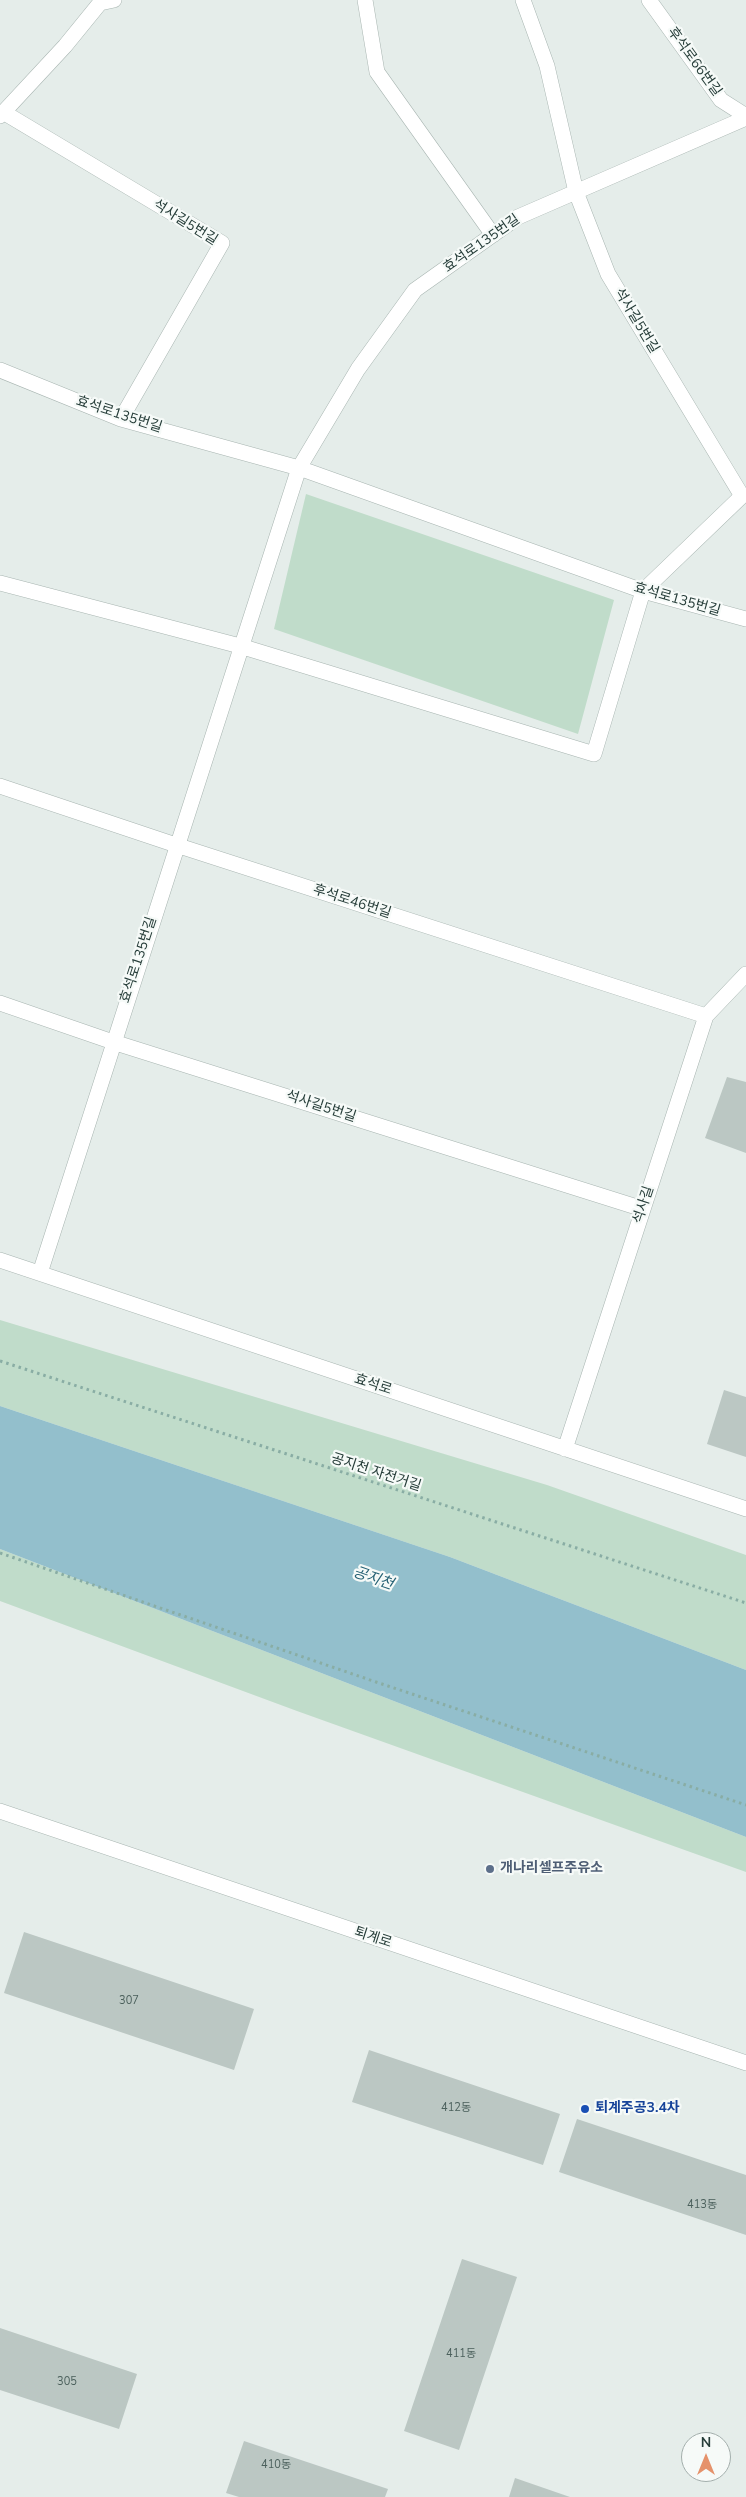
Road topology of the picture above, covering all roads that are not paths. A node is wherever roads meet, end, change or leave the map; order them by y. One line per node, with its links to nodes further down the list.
1 (114, 0): 5 (street, 석사길5번길)
2 (365, 0): 8 (street)
3 (523, 0): 7 (street, 석사길5번길)
4 (649, 0): 6 (street, 후석로66번길)
5 (2, 114): 10 (street, 석사길5번길)
6 (746, 117): 7 (street, 효석로135번길)
7 (576, 192): 8 (street, 효석로135번길); 13 (street, 석사길5번길)
8 (493, 235): 11 (street, 효석로135번길)
9 (0, 370): 10 (street, 효석로135번길)
10 (121, 419): 11 (street, 효석로135번길)
11 (299, 468): 13 (street, 효석로135번길); 15 (street, 효석로135번길)
12 (0, 583): 15 (street)
13 (643, 591): 14 (street, 효석로135번길); 15 (street)
14 (746, 619)
15 (240, 646): 17 (street, 효석로135번길)
16 (0, 786): 17 (street, 후석로46번길)
17 (176, 845): 20 (street, 후석로46번길); 21 (street, 효석로135번길)
18 (746, 974): 20 (street, 석사길)
19 (0, 1003): 21 (street, 석사길5번길)
20 (706, 1016): 22 (street, 석사길)
21 (113, 1042): 22 (street, 석사길5번길); 24 (street, 효석로135번길)
22 (643, 1209): 25 (street, 석사길)
23 (0, 1260): 24 (street, 효석로)
24 (40, 1273): 25 (street, 효석로)
25 (565, 1449): 26 (street, 효석로)
26 (746, 1509)
27 (0, 1811): 28 (street, 퇴계로)
28 (746, 2063)

